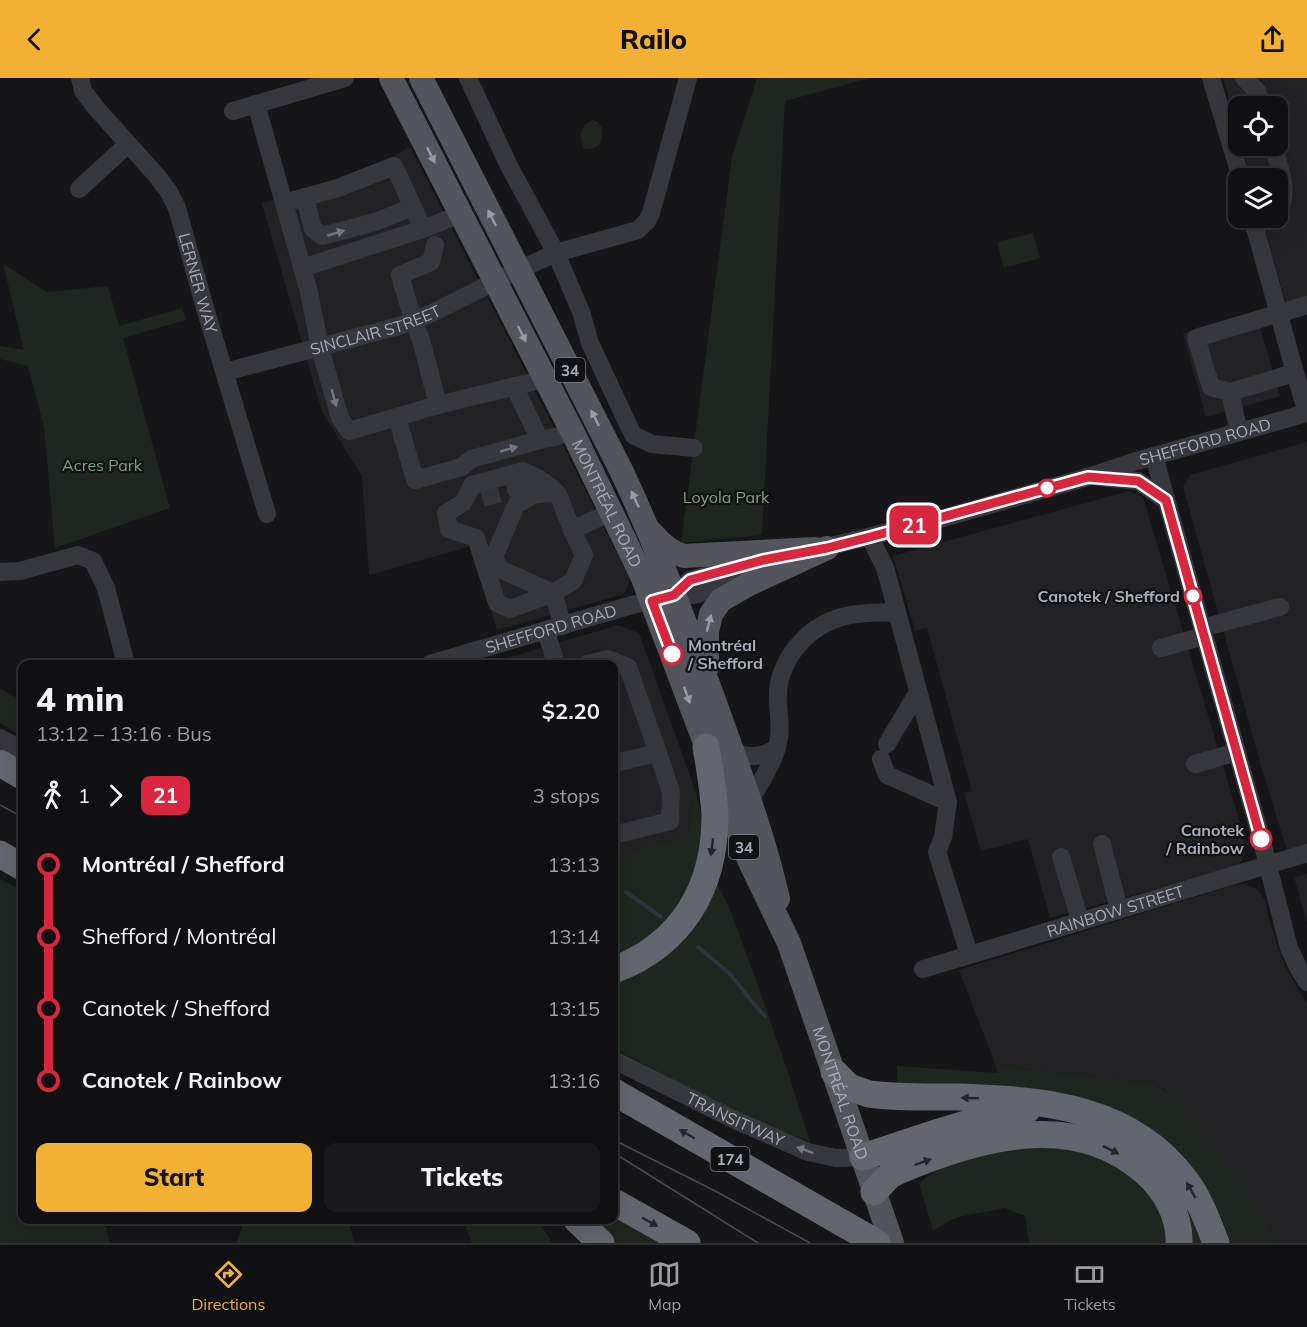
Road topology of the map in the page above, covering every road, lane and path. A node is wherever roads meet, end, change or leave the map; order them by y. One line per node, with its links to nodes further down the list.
1 (80, 78): 12 (street, LERNER WAY)
2 (345, 78): 10 (street)
3 (391, 78): 18 (main road, MONTRÉAL ROAD / 34, one-way to 18)
4 (421, 78): 24 (main road, MONTRÉAL ROAD / 34, one-way to 4)
5 (468, 78): 22 (street)
6 (688, 78): 22 (street, SINCLAIR STREET)
7 (1213, 78): 13 (street)
8 (1244, 78): 9 (street)
9 (1259, 96)
10 (256, 104): 11 (street); 16 (street)
11 (233, 111)
12 (128, 144): 14 (street); 30 (street, LERNER WAY)
13 (1238, 168)
14 (79, 189)
15 (305, 197): 16 (street); 17 (street); 17 (street, one-way to 17)
16 (284, 203): 23 (street)
17 (412, 207): 20 (street)
18 (461, 214): 20 (street); 25 (main road, MONTRÉAL ROAD / 34)
19 (1255, 228): 27 (street)
20 (423, 229): 23 (street)
21 (435, 245): 28 (street)
22 (556, 253): 24 (street, SINCLAIR STREET); 41 (street)
23 (302, 268): 29 (street)
24 (518, 270): 25 (street, SINCLAIR STREET); 51 (main road, MONTRÉAL ROAD / 34, one-way to 24)
25 (496, 282): 28 (street, SINCLAIR STREET); 32 (main road, MONTRÉAL ROAD / 34, one-way to 32)
26 (1307, 305): 27 (street)
27 (1279, 313): 31 (street); 34 (street)
28 (413, 320): 29 (street, SINCLAIR STREET); 35 (street)
29 (320, 348): 30 (street, SINCLAIR STREET); 37 (street, one-way to 37)
30 (225, 372): 50 (street, LERNER WAY)
31 (1294, 373): 34 (street); 36 (street)
32 (544, 378): 33 (street); 38 (main road, MONTRÉAL ROAD / 34)
33 (514, 386): 35 (street); 40 (street)
34 (1230, 392): 39 (street)
35 (438, 405): 37 (street)
36 (1307, 413): 39 (street, SHEFFORD ROAD)
37 (397, 417): 40 (street, one-way to 40)
38 (572, 431): 40 (street); 49 (main road, MONTRÉAL ROAD / 34)
39 (1239, 432): 42 (street, SHEFFORD ROAD)
40 (540, 440)
41 (694, 448)
42 (1154, 456): 43 (street, SHEFFORD ROAD); 47 (street)
43 (1088, 477): 47 (street); 53 (street, SHEFFORD ROAD)
44 (551, 487): 45 (street); 48 (street); 52 (street); 56 (street)
45 (516, 489)
46 (482, 498): 48 (street)
47 (1166, 500): 61 (street)
48 (464, 503): 56 (street)
49 (611, 512): 52 (street); 57 (main road, MONTRÉAL ROAD / 34)
50 (267, 514)
51 (647, 528): 54 (main road); 57 (main road, MONTRÉAL ROAD / 34)
52 (572, 530): 56 (street)
53 (870, 537): 54 (street, SHEFFORD ROAD); 59 (street)
54 (827, 548): 57 (street, SHEFFORD ROAD); 67 (main road, one-way to 54)
55 (0, 572): 64 (street)
56 (553, 594): 60 (street)
57 (663, 598): 60 (street, SHEFFORD ROAD); 67 (main road, MONTRÉAL ROAD / 34); 73 (main road, MONTRÉAL ROAD / 34, one-way to 73)
58 (1280, 607): 61 (street)
59 (897, 613): 68 (street); 72 (street)
60 (554, 628): 63 (street, SHEFFORD ROAD); 65 (street)
61 (1203, 632): 62 (street); 74 (street)
62 (1161, 648)
63 (471, 659)
64 (125, 660)
65 (556, 660)
66 (618, 663): 76 (street)
67 (706, 681): 73 (main road, MONTRÉAL ROAD / 34)
68 (918, 692): 82 (street); 82 (street)
69 (0, 738): 71 (street)
70 (0, 744): 75 (highway)
71 (18, 748)
72 (777, 748): 73 (street); 81 (street)
73 (719, 750): 81 (main road, MONTRÉAL ROAD / 34); 94 (main road, MONTRÉAL ROAD / 34); 96 (highway, one-way to 96)
74 (1237, 752): 79 (street); 88 (street)
75 (18, 753)
76 (658, 753): 77 (street); 83 (street)
77 (618, 762)
78 (0, 763): 80 (highway)
79 (1195, 764)
80 (18, 774)
81 (750, 800): 94 (main road, MONTRÉAL ROAD / 34)
82 (948, 802): 95 (street)
83 (618, 835)
84 (1102, 844): 92 (street)
85 (1307, 853): 88 (street, RAINBOW STREET)
86 (0, 854): 90 (highway)
87 (1061, 857): 93 (street)
88 (1268, 864): 92 (street, RAINBOW STREET); 98 (street)
89 (0, 865): 91 (street)
90 (18, 865)
91 (18, 876)
92 (1119, 909): 93 (street, RAINBOW STREET)
93 (1080, 920): 95 (street, RAINBOW STREET)
94 (789, 943): 100 (main road, MONTRÉAL ROAD / 34)
95 (969, 954): 97 (street, RAINBOW STREET)
96 (618, 969)
97 (923, 969)
98 (1307, 982)
99 (618, 1062): 103 (street, TRANSITWAY, one-way to 99)
100 (834, 1072): 102 (highway, one-way to 100); 103 (main road, MONTRÉAL ROAD / 34)
101 (618, 1094): 109 (highway, 174, one-way to 101)
102 (1090, 1114): 103 (highway); 112 (highway, one-way to 102)
103 (862, 1157): 104 (main road, MONTRÉAL ROAD / 34)
104 (874, 1192): 110 (main road, MONTRÉAL ROAD / 34); 111 (highway, one-way to 111)
105 (618, 1204): 108 (highway, one-way to 108)
106 (581, 1224): 107 (highway)
107 (601, 1243)
108 (687, 1243)
109 (877, 1243)
110 (892, 1243)
111 (1179, 1243)
112 (1216, 1243)

